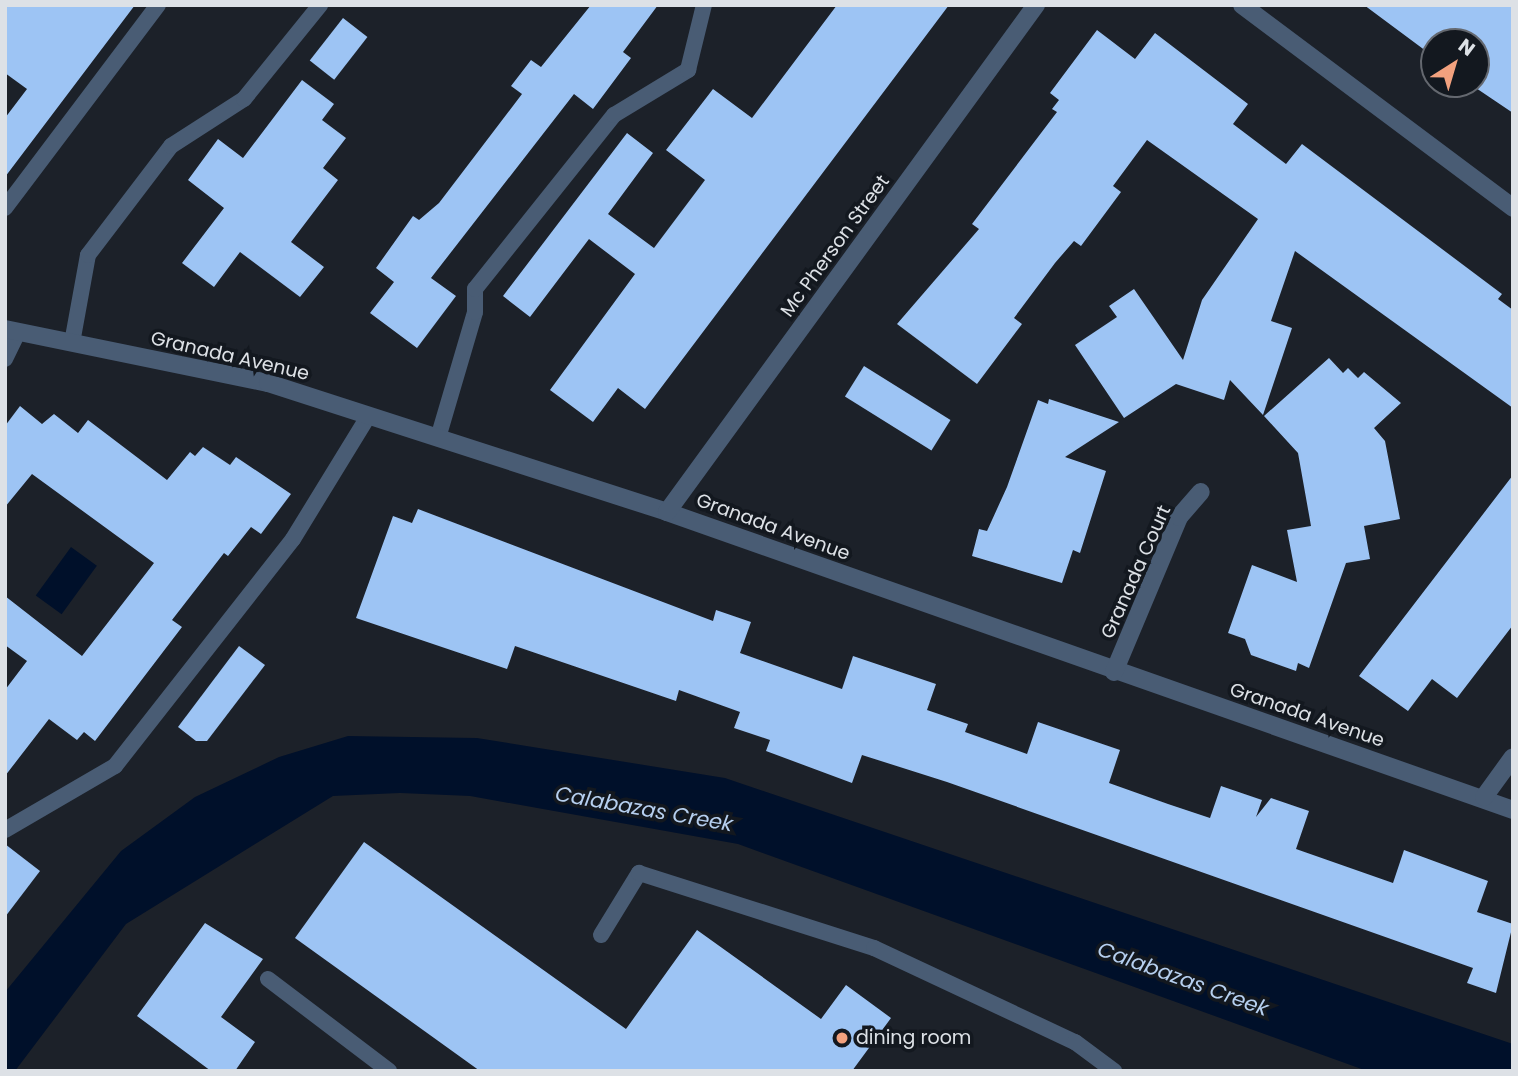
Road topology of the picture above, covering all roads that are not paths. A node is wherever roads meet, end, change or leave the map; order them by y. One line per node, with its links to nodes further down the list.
1 (158, 5): 6 (lane)
2 (320, 5): 9 (lane)
3 (704, 5): 12 (lane)
4 (1036, 5): 14 (street, Mc Pherson Street)
5 (1242, 5): 7 (street)
6 (5, 208)
7 (1513, 208)
8 (12, 331): 9 (street, Granada Avenue); 10 (lane)
9 (72, 343): 11 (street, Granada Avenue)
10 (5, 359)
11 (369, 415): 12 (street, Granada Avenue); 19 (lane)
12 (438, 438): 14 (street, Granada Avenue)
13 (1201, 492): 15 (street, Granada Court)
14 (667, 512): 15 (street, Granada Avenue)
15 (1114, 672): 17 (street, Granada Avenue)
16 (1513, 757): 17 (street)
17 (1484, 797): 18 (street, Granada Avenue)
18 (1513, 810)
19 (5, 830)
20 (601, 935): 23 (lane)
21 (268, 979): 22 (lane)
22 (389, 1071)
23 (1114, 1071)

